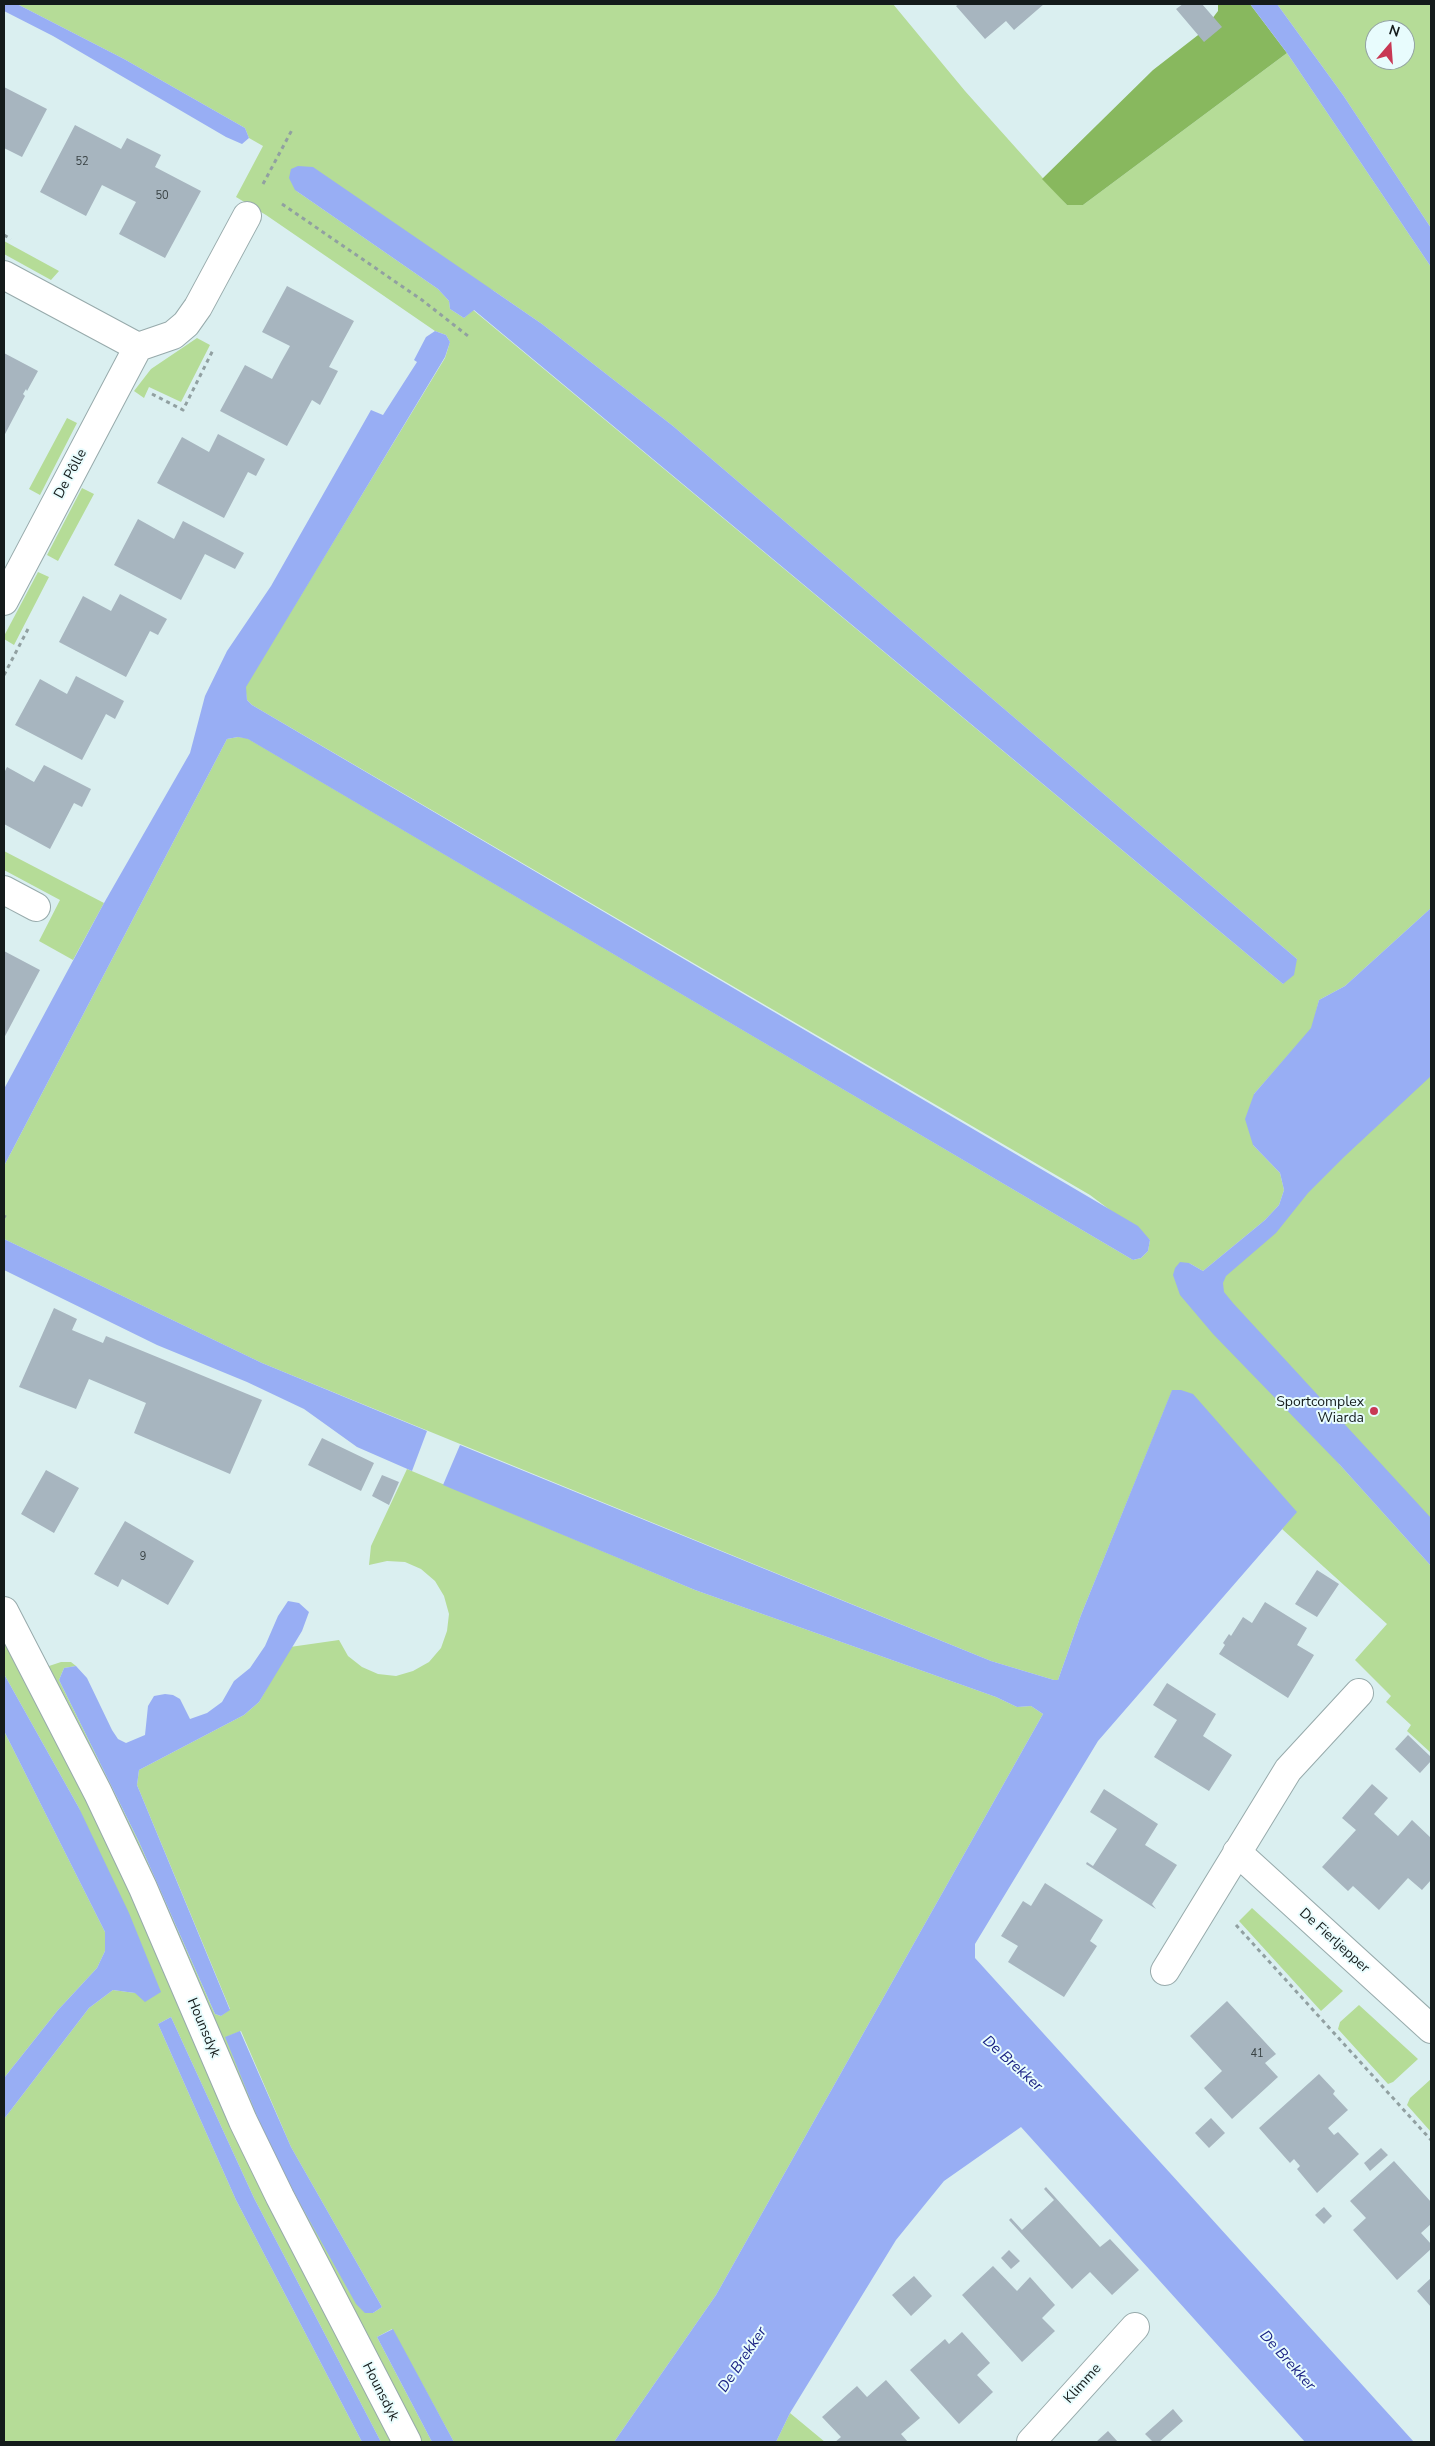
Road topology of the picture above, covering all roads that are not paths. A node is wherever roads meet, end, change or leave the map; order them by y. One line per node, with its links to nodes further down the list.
1 (247, 216): 3 (street)
2 (4, 275): 3 (street)
3 (138, 347): 4 (street, De Pôlle)
4 (4, 601)
5 (4, 890): 6 (street)
6 (36, 907)
7 (4, 1611): 13 (street, Hounsdyk)
8 (1359, 1693): 9 (street)
9 (1237, 1852): 10 (street); 11 (street, De Fierljepper)
10 (1165, 1971)
11 (1431, 2029)
12 (1135, 2327): 14 (street, Klimme)
13 (407, 2442)
14 (1031, 2442)

